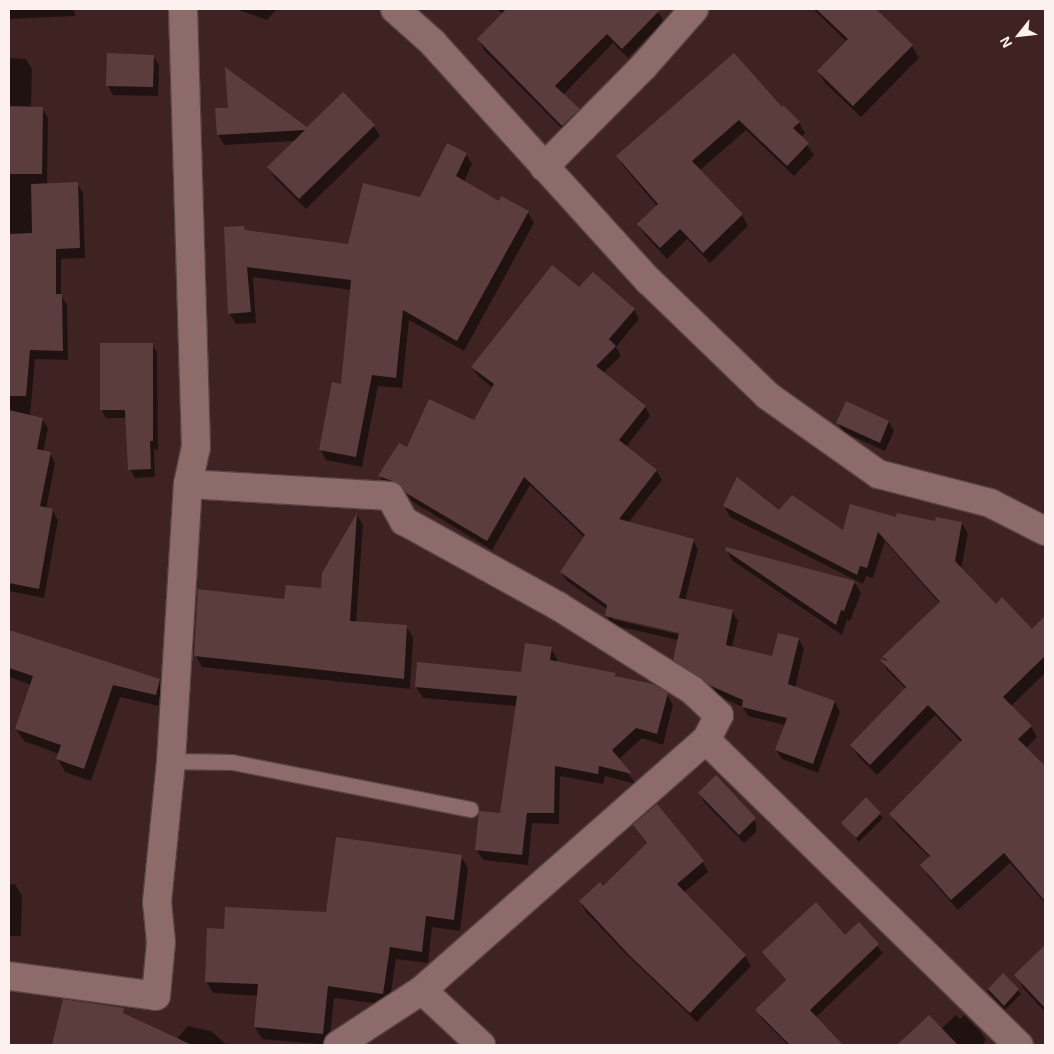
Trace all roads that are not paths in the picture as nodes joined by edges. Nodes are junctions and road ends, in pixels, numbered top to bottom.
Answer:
1 (183, 9) edge
2 (395, 9) edge
3 (694, 9) edge
4 (544, 167) junction
5 (188, 484) junction
6 (1045, 532) edge
7 (706, 740) junction
8 (171, 761) junction
9 (470, 809) dead end
10 (9, 976) edge
11 (422, 990) junction
12 (338, 1045) edge
13 (481, 1045) edge
14 (1018, 1045) edge

1 - 5 street
2 - 4 street
3 - 4 street
4 - 6 street
5 - 7 street
5 - 8 street
7 - 11 street
7 - 14 street
8 - 9 lane
8 - 10 street
11 - 12 street
11 - 13 street

